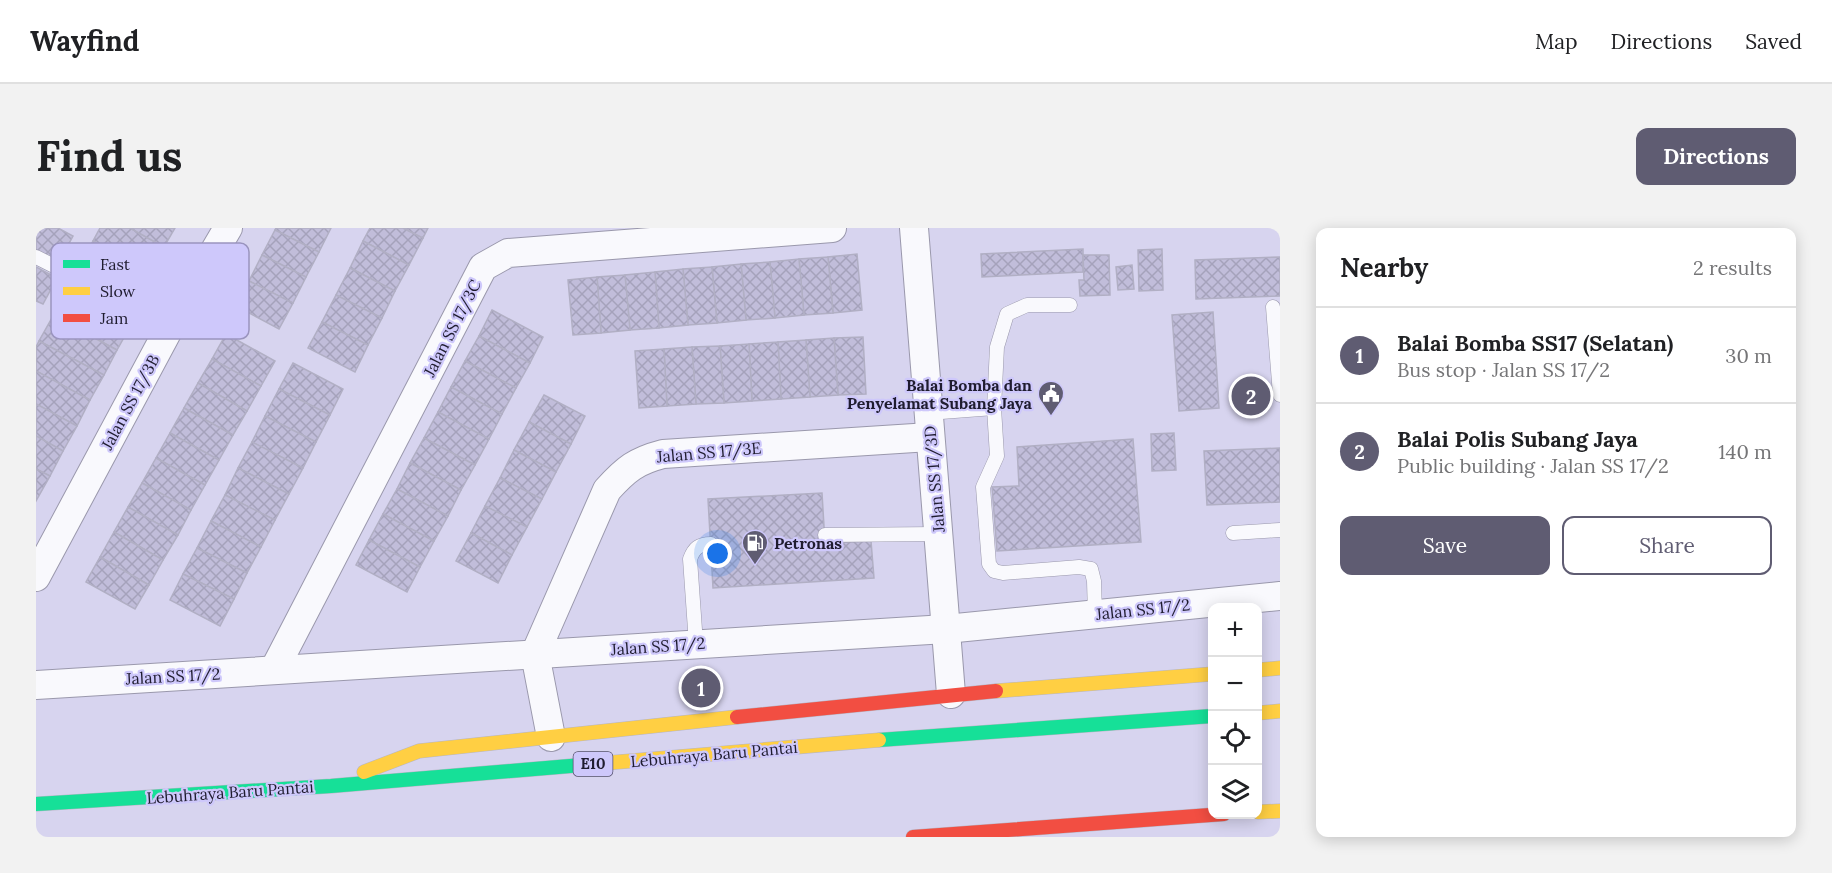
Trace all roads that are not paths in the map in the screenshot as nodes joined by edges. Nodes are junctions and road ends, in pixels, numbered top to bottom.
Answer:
1 (228, 228) edge
2 (832, 228) edge
3 (914, 228) edge
4 (620, 236) edge
5 (219, 243) edge
6 (36, 257) edge
7 (51, 265) edge
8 (1070, 305) dead end
9 (1273, 307) dead end
10 (164, 339) edge
11 (1280, 395) edge
12 (994, 408) junction
13 (929, 425) junction
14 (1280, 530) edge
15 (1233, 533) dead end
16 (938, 534) junction
17 (825, 535) dead end
18 (711, 543) dead end
19 (36, 577) edge
20 (1280, 596) edge
21 (1095, 614) junction
22 (946, 628) junction
23 (696, 644) junction
24 (535, 654) junction
25 (1280, 668) edge
26 (274, 670) junction
27 (1262, 670) edge
28 (1208, 674) edge
29 (36, 685) edge
30 (951, 694) junction
31 (1280, 711) edge
32 (1262, 713) edge
33 (1208, 716) edge
34 (551, 737) junction
35 (331, 786) junction
36 (36, 804) edge
37 (1280, 811) edge
38 (1262, 812) edge
39 (1208, 815) edge
40 (914, 837) edge

1 - 5 street, Jalan SS 17/3B
2 - 4 street, Jalan SS 17/3C
3 - 13 street, Jalan SS 17/3D
4 - 26 street, Jalan SS 17/3C
6 - 7 lane
8 - 12 lane
9 - 11 lane
10 - 19 street, Jalan SS 17/3B
12 - 13 lane
12 - 21 lane
13 - 16 street, Jalan SS 17/3D
13 - 24 street, Jalan SS 17/3E
14 - 15 lane
16 - 17 lane
16 - 22 street, Jalan SS 17/3D
18 - 23 lane
20 - 21 street, Jalan SS 17/2
21 - 22 street, Jalan SS 17/2
22 - 23 street, Jalan SS 17/2
22 - 30 street, Jalan SS 17/3D
23 - 24 street, Jalan SS 17/2
24 - 26 street, Jalan SS 17/2
24 - 34 street
25 - 27 highway
26 - 29 street, Jalan SS 17/2
28 - 30 highway
30 - 34 highway
31 - 32 highway
33 - 35 highway, Lebuhraya Baru Pantai / E10
34 - 35 highway
35 - 36 highway, Lebuhraya Baru Pantai / E10
37 - 38 highway
39 - 40 highway

